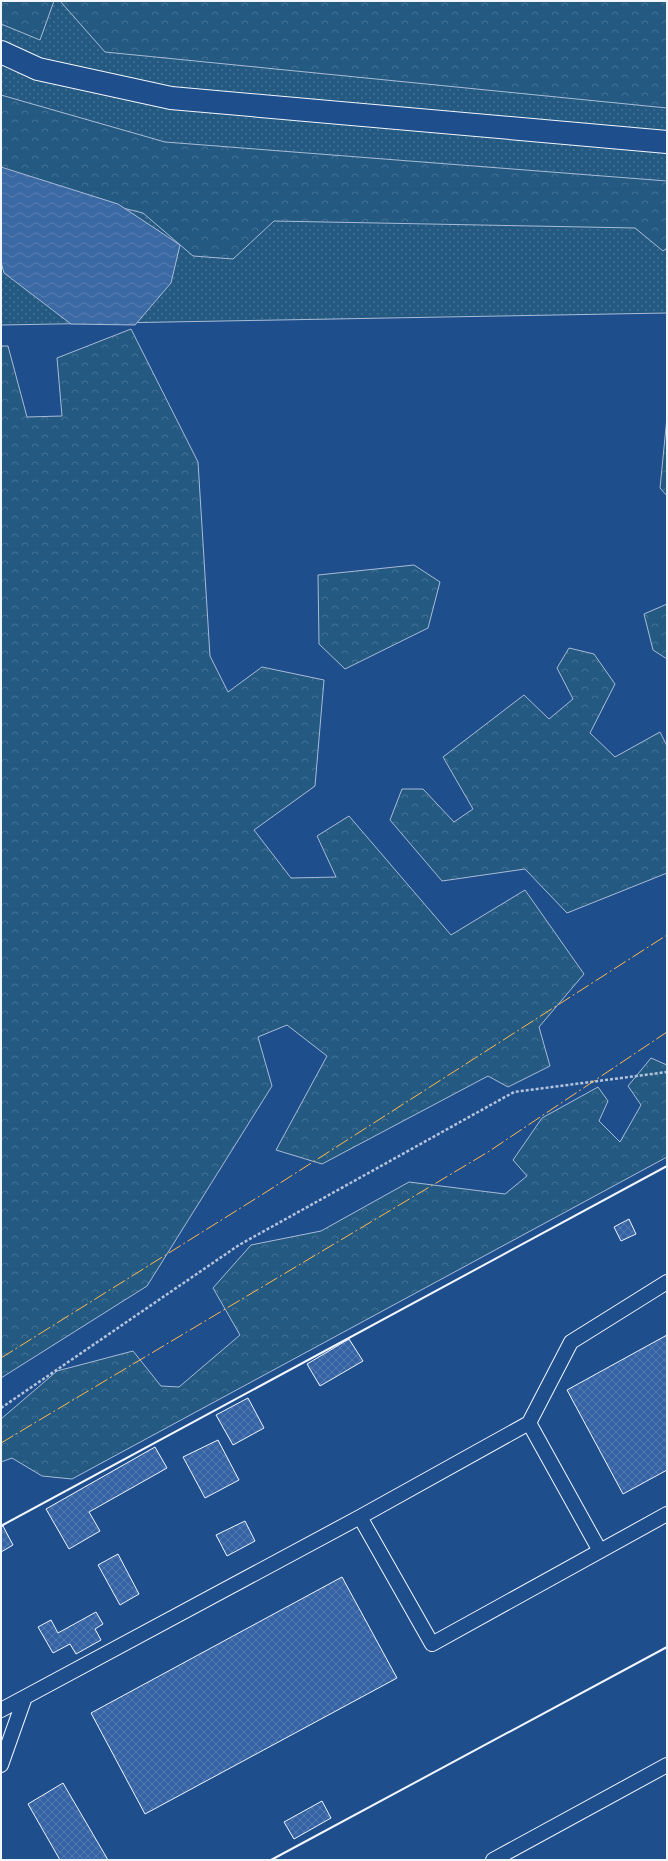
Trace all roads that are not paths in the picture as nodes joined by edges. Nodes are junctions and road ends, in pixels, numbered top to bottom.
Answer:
1 (1, 52) edge
2 (667, 142) edge
3 (667, 1282) edge
4 (529, 1423) junction
5 (667, 1514) edge
6 (360, 1517) junction
7 (600, 1551) junction
8 (25, 1697) junction
9 (1, 1710) edge
10 (1, 1765) edge
11 (667, 1766) edge
12 (493, 1860) edge

1 - 2 street
3 - 4 lane
4 - 6 lane
4 - 7 lane
5 - 7 lane
6 - 7 lane
6 - 8 lane
8 - 9 lane
8 - 10 lane
11 - 12 lane

